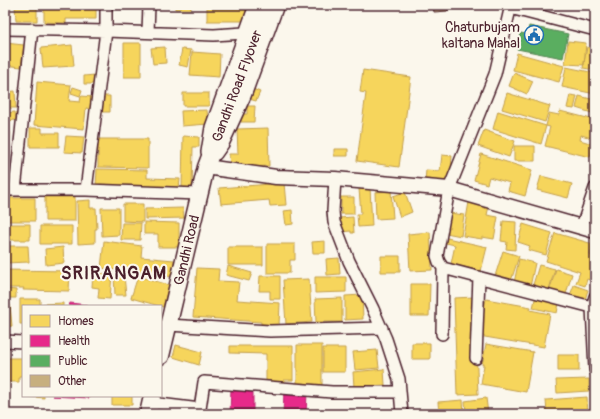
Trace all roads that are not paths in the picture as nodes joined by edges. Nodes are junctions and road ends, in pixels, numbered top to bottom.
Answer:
1 (106, 5) edge
2 (149, 5) edge
3 (255, 5) edge
4 (268, 5) edge
5 (278, 5) edge
6 (511, 6) edge
7 (5, 29) edge
8 (32, 30) junction
9 (595, 30) edge
10 (106, 31) junction
11 (148, 32) junction
12 (244, 33) junction
13 (206, 167) junction
14 (331, 179) junction
15 (595, 188) edge
16 (450, 189) junction
17 (10, 190) edge
18 (86, 190) junction
19 (199, 194) junction
20 (588, 229) edge
21 (443, 268) junction
22 (479, 277) junction
23 (594, 302) edge
24 (168, 325) junction
25 (382, 328) junction
26 (442, 334) dead end
27 (5, 341) edge
28 (22, 342) edge
29 (162, 352) edge
30 (476, 358) dead end
31 (595, 370) edge
32 (400, 392) junction
33 (150, 404) edge
34 (402, 414) edge

1 - 10 street
2 - 11 street
3 - 12 street
4 - 13 main road, Gandhi Road Flyover
5 - 13 street
6 - 9 street
6 - 16 street
7 - 8 street
8 - 10 street
8 - 17 street
10 - 11 street
10 - 18 street
11 - 12 street
12 - 13 street
13 - 14 street
13 - 19 main road, Gandhi Road
14 - 16 street
14 - 25 street
15 - 20 street
16 - 20 street
16 - 21 street
17 - 18 street
18 - 19 street
19 - 24 main road, Gandhi Road
21 - 22 street
21 - 26 street
22 - 23 street
22 - 30 street
23 - 31 street
24 - 25 street
24 - 29 main road, Gandhi Road
25 - 32 street
27 - 28 street
32 - 33 street
32 - 34 street

